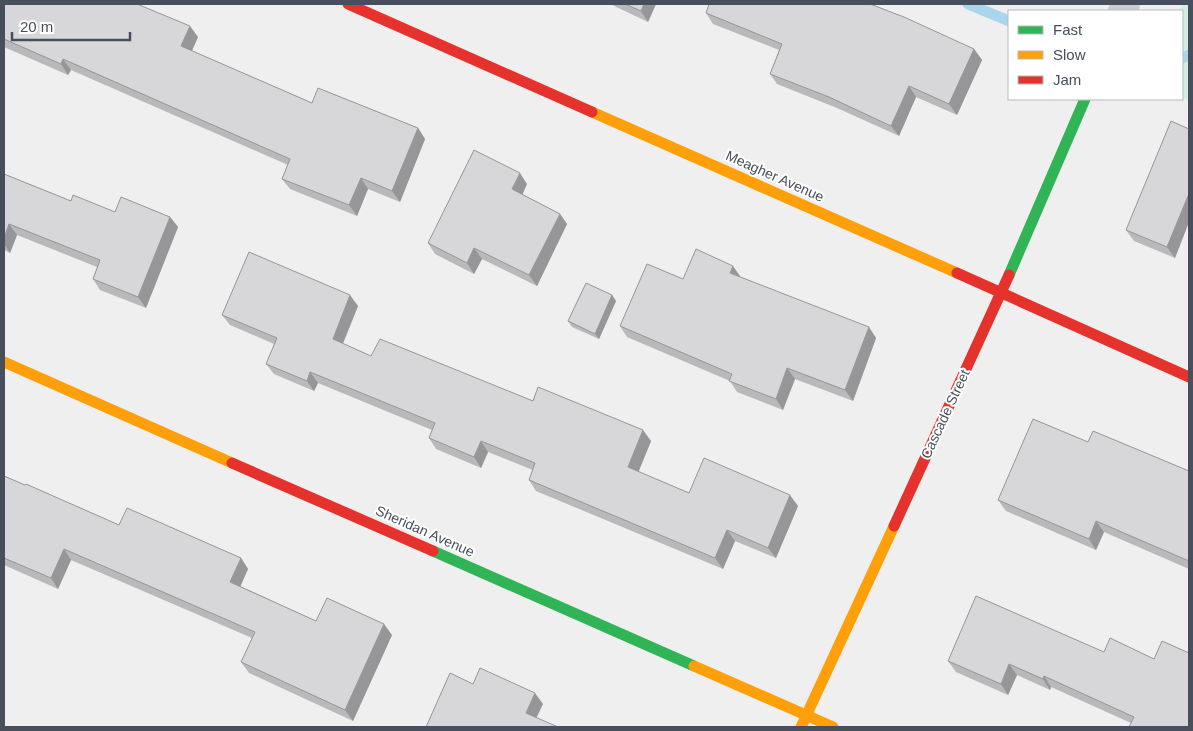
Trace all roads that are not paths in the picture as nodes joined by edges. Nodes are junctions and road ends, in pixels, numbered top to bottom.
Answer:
1 (348, 4) edge
2 (1085, 100) edge
3 (1001, 292) junction
4 (4, 362) edge
5 (1189, 377) edge
6 (806, 715) junction
7 (800, 727) edge
8 (833, 727) edge

1 - 3 street, Meagher Avenue
2 - 3 street, Cascade Street
3 - 5 street, Meagher Avenue
3 - 6 street, Cascade Street
4 - 6 street, Sheridan Avenue
6 - 7 street, Cascade Street
6 - 8 street, Sheridan Avenue

